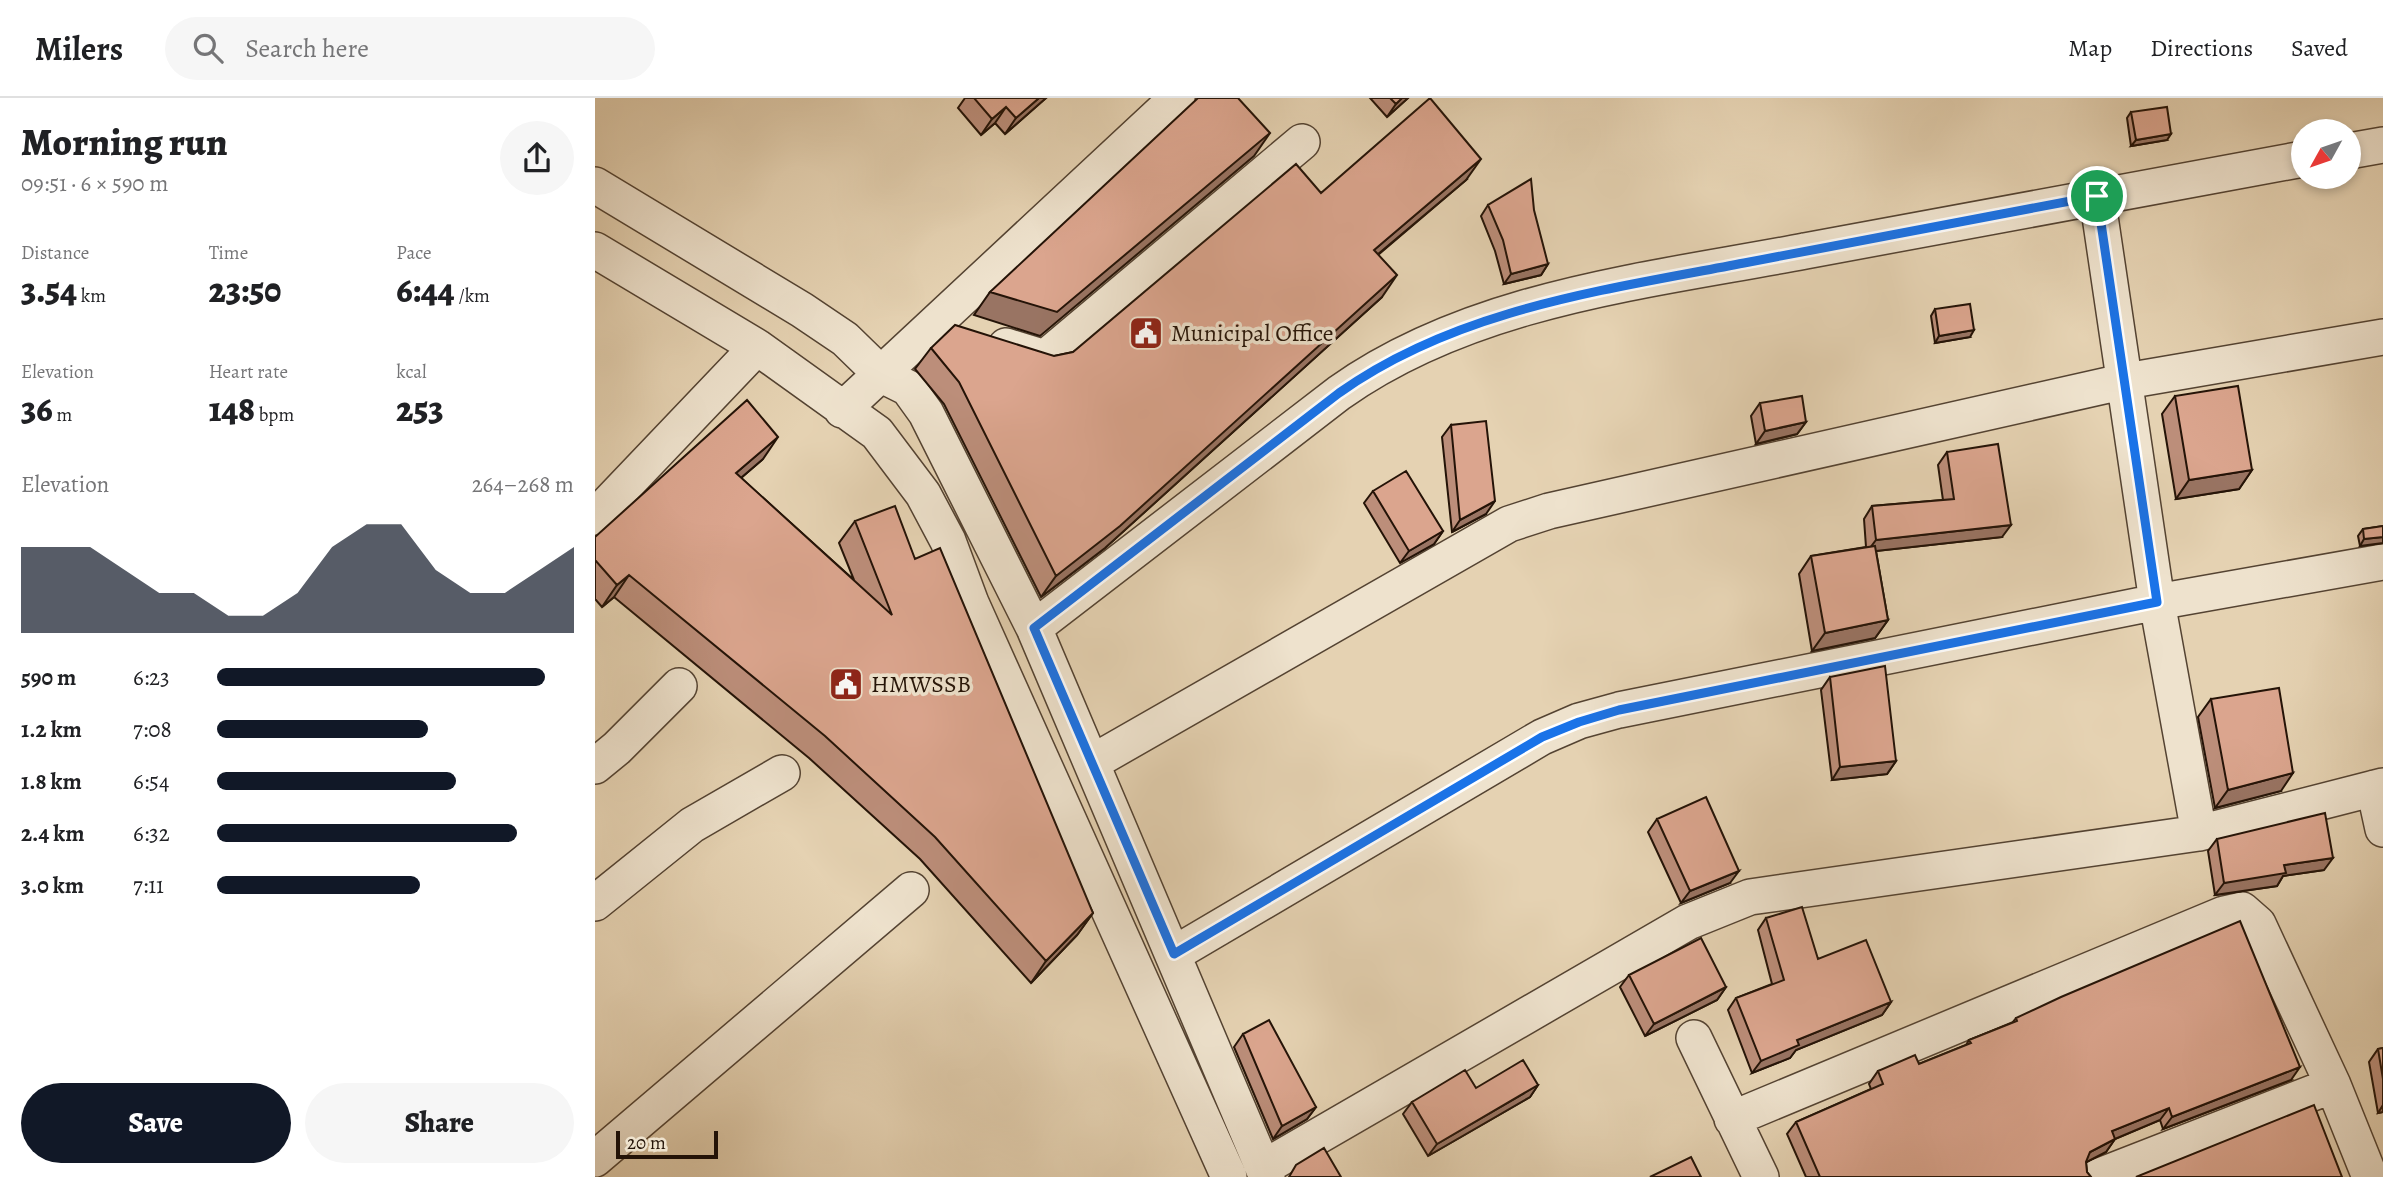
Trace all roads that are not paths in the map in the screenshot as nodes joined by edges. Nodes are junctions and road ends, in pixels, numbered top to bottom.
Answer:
1 (1177, 98) edge
2 (1302, 142) dead end
3 (2383, 145) edge
4 (2361, 149) edge
5 (2291, 161) edge
6 (595, 185) edge
7 (2097, 196) junction
8 (595, 250) edge
9 (936, 324) junction
10 (2383, 337) edge
11 (757, 348) junction
12 (882, 374) junction
13 (2126, 381) junction
14 (842, 410) junction
15 (595, 517) edge
16 (2383, 562) edge
17 (2157, 602) junction
18 (1034, 628) junction
19 (679, 686) dead end
20 (1093, 762) junction
21 (595, 766) edge
22 (782, 773) dead end
23 (2379, 787) edge
24 (2383, 829) edge
25 (2199, 833) junction
26 (911, 890) dead end
27 (595, 903) edge
28 (1174, 954) junction
29 (1694, 1038) dead end
30 (2333, 1085) junction
31 (1732, 1119) junction
32 (595, 1159) edge
33 (1265, 1172) edge
34 (1229, 1177) edge
35 (1761, 1177) edge
36 (2097, 1177) edge
37 (2370, 1177) edge

1 - 9 street
2 - 9 street
3 - 4 street
5 - 7 street
6 - 12 street
7 - 13 street
7 - 18 street
8 - 11 street
9 - 12 street
10 - 13 street
11 - 14 street
11 - 15 street
12 - 14 street
12 - 18 street
13 - 17 street
13 - 20 street
14 - 34 street
16 - 17 street
17 - 25 street
17 - 28 street
18 - 20 street
19 - 21 street
20 - 28 street
22 - 27 street
23 - 24 street
23 - 25 street
25 - 33 street
26 - 32 street
28 - 33 street
29 - 31 street
30 - 31 street
30 - 36 street
30 - 37 street
31 - 35 street

